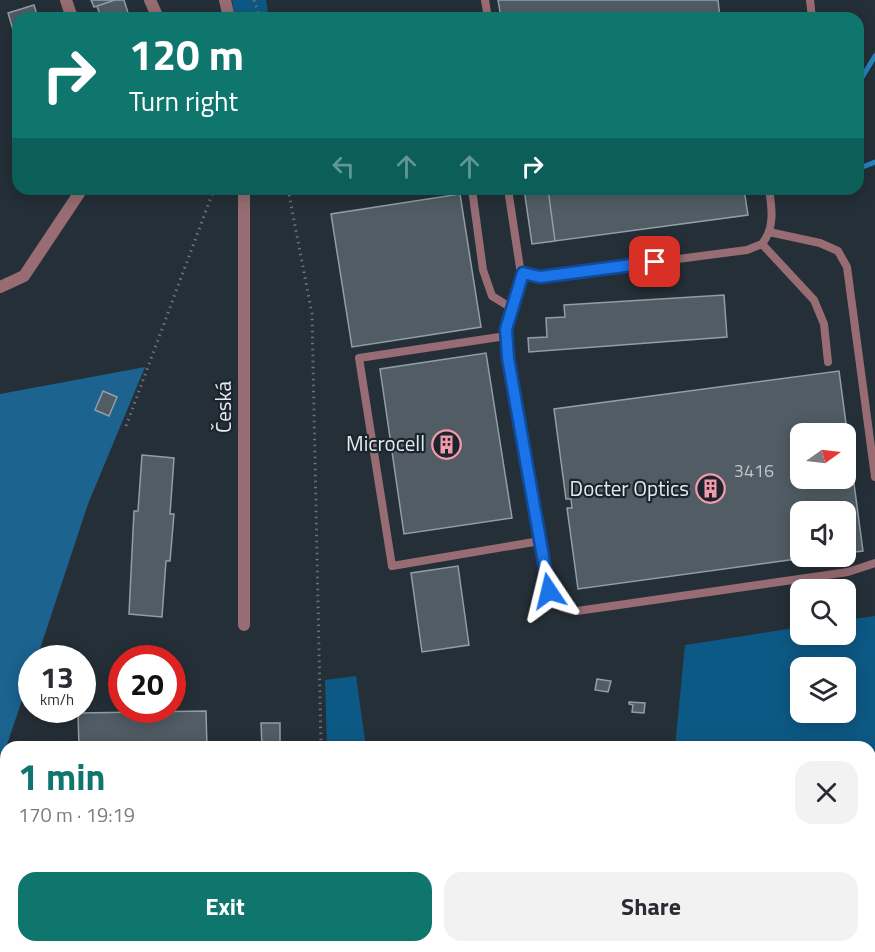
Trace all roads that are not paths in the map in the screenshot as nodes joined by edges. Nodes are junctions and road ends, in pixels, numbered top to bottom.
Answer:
1 (78, 195) edge
2 (244, 195) edge
3 (473, 195) edge
4 (509, 195) edge
5 (770, 195) edge
6 (769, 232) junction
7 (762, 244) junction
8 (523, 273) junction
9 (0, 286) edge
10 (513, 309) junction
11 (506, 336) junction
12 (828, 362) dead end
13 (875, 477) edge
14 (540, 541) junction
15 (875, 563) edge
16 (244, 625) dead end

1 - 9 street
2 - 16 street, Česká
3 - 10 lane
4 - 8 lane
5 - 6 lane
6 - 7 lane
6 - 13 lane
7 - 8 lane
7 - 12 lane
8 - 10 lane
10 - 11 lane
11 - 14 lane
11 - 14 lane
14 - 15 lane

